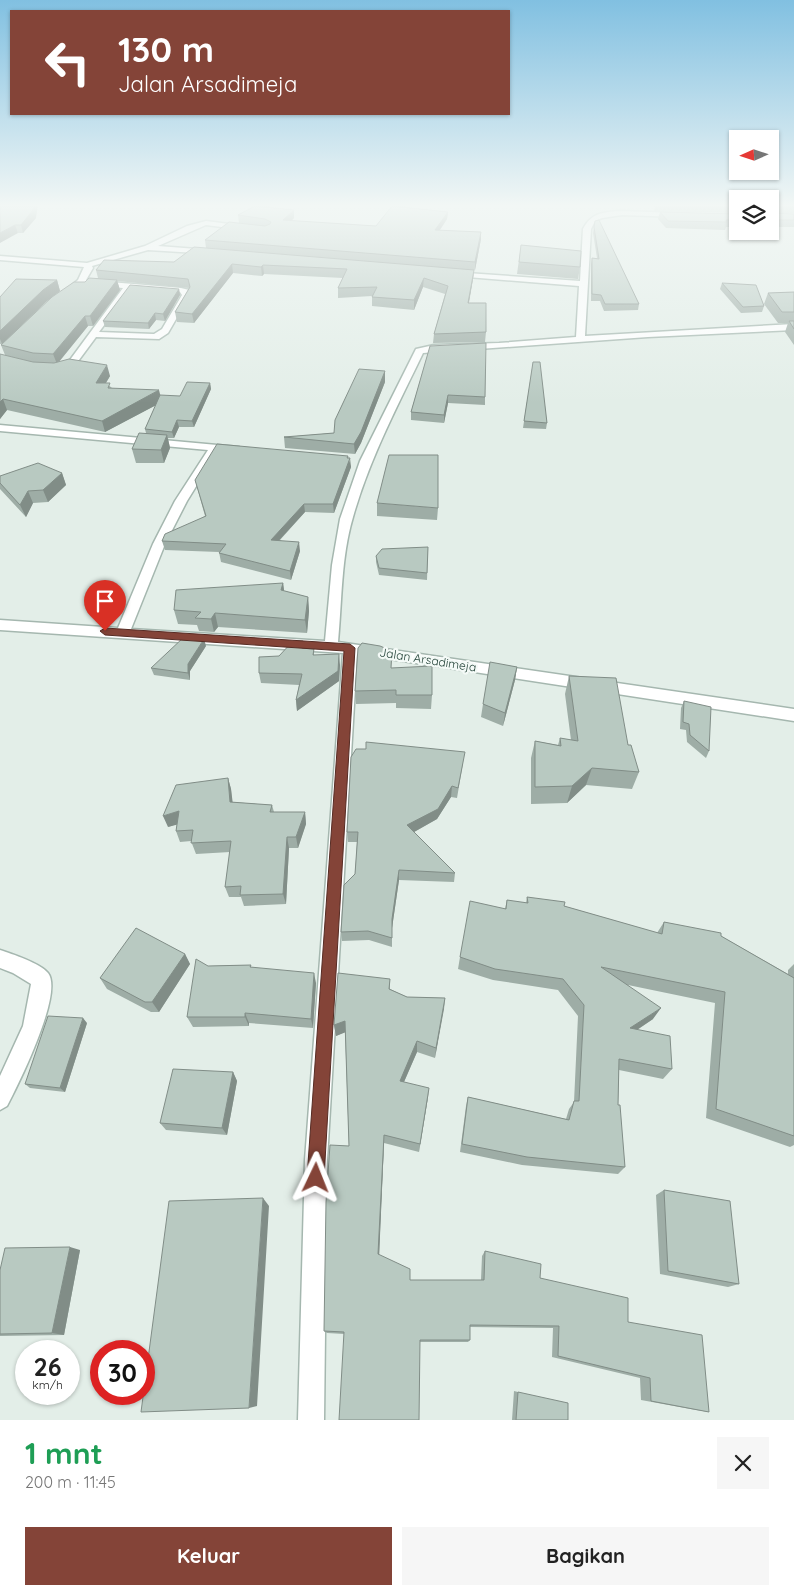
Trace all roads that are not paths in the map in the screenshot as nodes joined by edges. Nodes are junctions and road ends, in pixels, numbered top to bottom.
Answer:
1 (88, 270) edge
2 (584, 270) edge
3 (449, 273) edge
4 (80, 282) junction
5 (583, 284) junction
6 (129, 286) junction
7 (66, 293) edge
8 (794, 327) edge
9 (93, 334) junction
10 (580, 339) junction
11 (50, 368) edge
12 (0, 428) edge
13 (215, 447) junction
14 (244, 450) edge
15 (0, 625) edge
16 (123, 632) junction
17 (340, 648) junction
18 (794, 715) edge
19 (0, 959) edge
20 (0, 1100) edge
21 (311, 1420) edge

1 - 4 street
2 - 5 street
3 - 5 street
4 - 6 street
4 - 7 street
5 - 10 street
6 - 9 street
6 - 9 street
8 - 10 street
9 - 11 street
10 - 17 street
12 - 13 street
13 - 14 street
13 - 16 street
15 - 16 street, Jalan Arsadimeja
16 - 17 street, Jalan Arsadimeja
17 - 18 street, Jalan Arsadimeja
17 - 21 street
19 - 20 street

